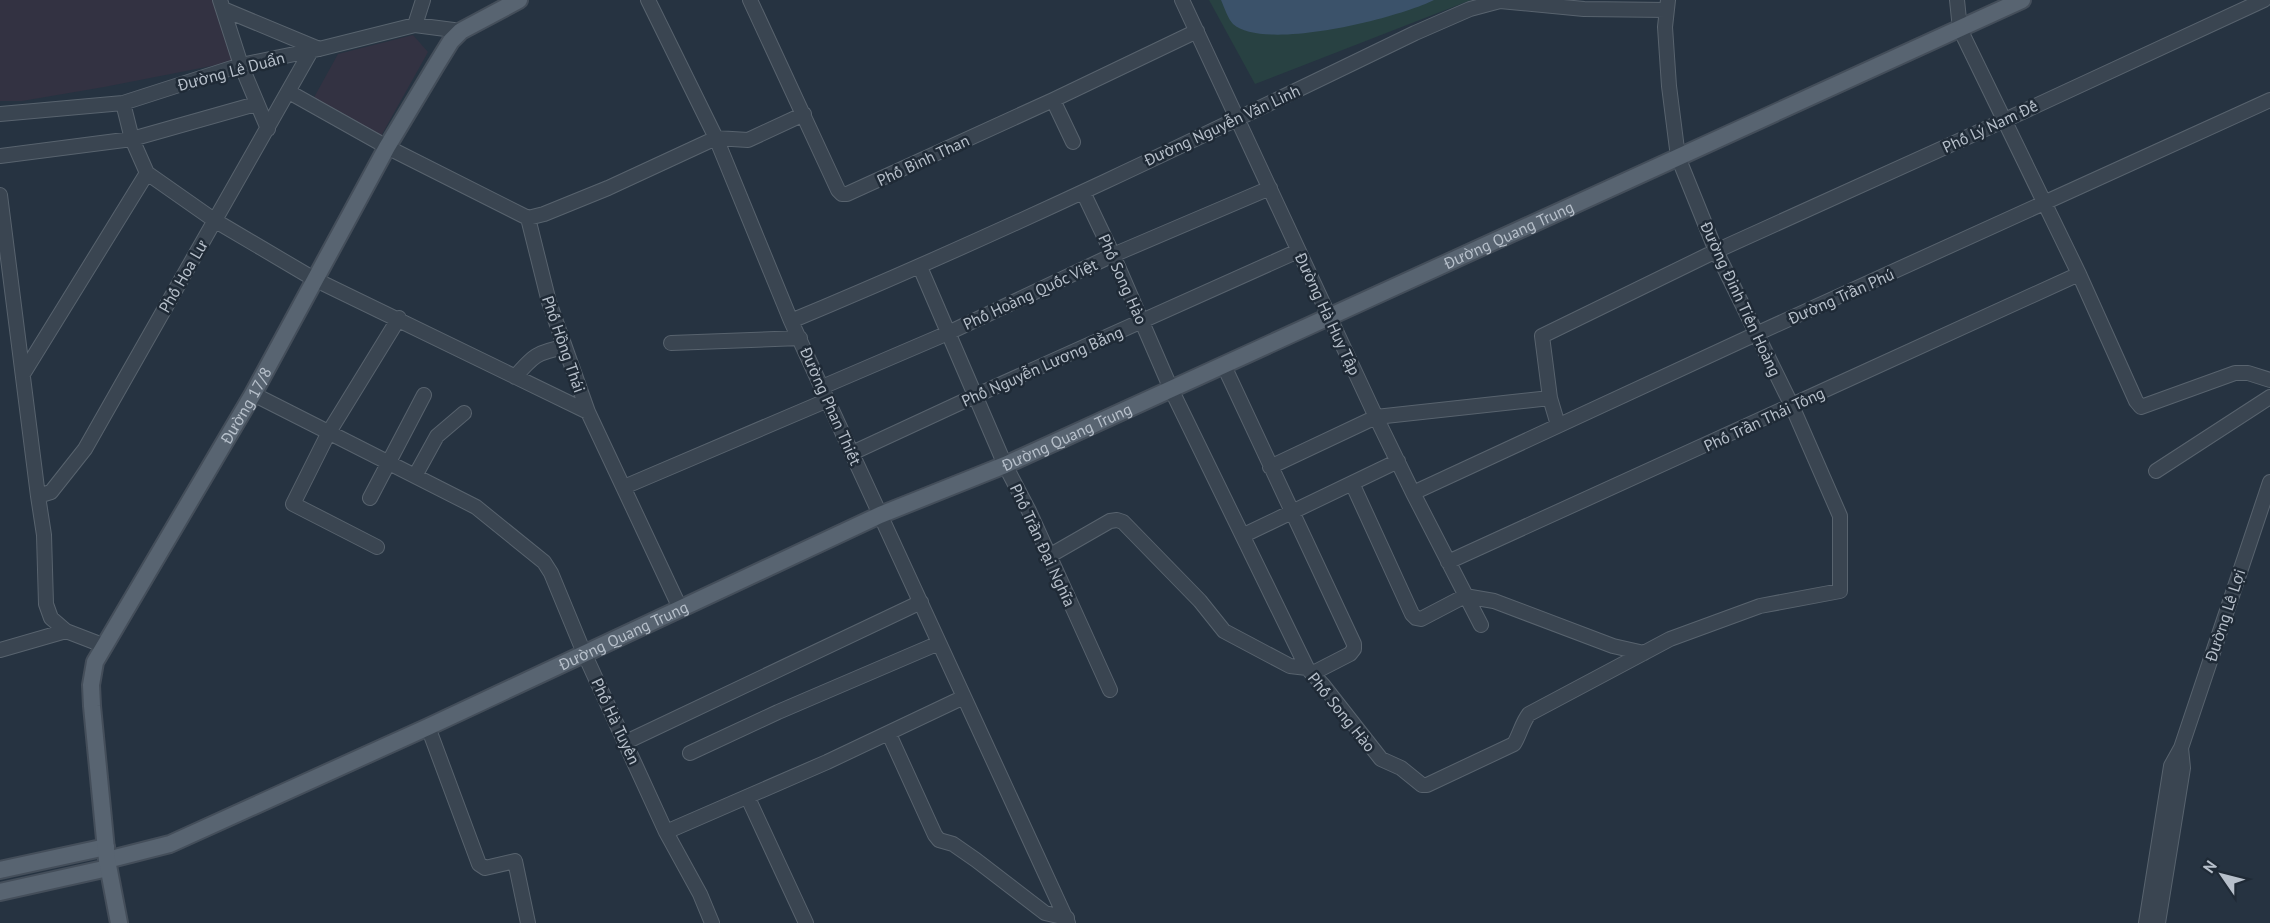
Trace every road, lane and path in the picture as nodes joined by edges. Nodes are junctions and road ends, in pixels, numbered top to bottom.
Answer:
1 (423, 0) edge
2 (519, 0) edge
3 (648, 0) edge
4 (750, 0) edge
5 (1182, 0) edge
6 (1958, 0) edge
7 (2022, 0) edge
8 (2264, 0) edge
9 (222, 5) edge
10 (1668, 5) edge
11 (415, 25) junction
12 (1960, 29) junction
13 (461, 31) junction
14 (1197, 31) junction
15 (315, 50) junction
16 (241, 65) junction
17 (289, 92) junction
18 (1053, 100) junction
19 (2270, 100) edge
20 (123, 103) junction
21 (256, 104) junction
22 (0, 114) edge
23 (804, 114) junction
24 (1237, 117) junction
25 (2005, 120) junction
26 (268, 129) junction
27 (716, 138) junction
28 (132, 139) junction
29 (1073, 142) dead end
30 (387, 147) junction
31 (0, 156) edge
32 (1678, 157) junction
33 (147, 173) junction
34 (1270, 188) junction
35 (1083, 192) junction
36 (0, 195) edge
37 (2046, 203) junction
38 (528, 218) junction
39 (214, 220) junction
40 (1716, 250) junction
41 (1298, 251) junction
42 (1113, 255) junction
43 (920, 267) junction
44 (2079, 274) junction
45 (314, 279) junction
46 (1330, 316) junction
47 (399, 318) junction
48 (791, 321) junction
49 (1142, 321) junction
50 (948, 333) junction
51 (1756, 334) junction
52 (800, 338) junction
53 (671, 342) dead end
54 (565, 347) junction
55 (1224, 366) junction
56 (23, 374) junction
57 (515, 377) junction
58 (2270, 380) edge
59 (1171, 389) junction
60 (825, 393) junction
61 (253, 394) junction
62 (424, 395) dead end
63 (977, 395) junction
64 (2270, 397) edge
65 (1550, 398) junction
66 (1791, 406) junction
67 (588, 412) junction
68 (464, 413) dead end
69 (1376, 417) junction
70 (1558, 425) junction
71 (329, 432) junction
72 (852, 453) junction
73 (1398, 461) junction
74 (387, 462) junction
75 (1005, 465) junction
76 (1270, 467) junction
77 (2156, 471) dead end
78 (415, 476) junction
79 (2270, 482) edge
80 (1352, 483) junction
81 (624, 486) junction
82 (1413, 493) junction
83 (42, 495) junction
84 (370, 498) dead end
85 (1291, 513) junction
86 (880, 515) junction
87 (1244, 535) junction
88 (377, 548) dead end
89 (1049, 556) junction
90 (1448, 562) junction
91 (1840, 591) joint
92 (1465, 596) junction
93 (921, 602) junction
94 (680, 608) junction
95 (1481, 625) dead end
96 (66, 631) junction
97 (939, 643) junction
98 (105, 646) junction
99 (0, 650) edge
100 (584, 653) junction
101 (1644, 653) junction
102 (1310, 671) junction
103 (1110, 690) dead end
104 (964, 697) junction
105 (428, 727) junction
106 (889, 734) junction
107 (626, 742) junction
108 (690, 753) dead end
109 (748, 798) junction
110 (666, 832) junction
111 (107, 858) junction
112 (0, 870) edge
113 (2157, 890) junction
114 (0, 892) edge
115 (1067, 920) edge
116 (119, 923) edge
117 (528, 923) edge
118 (712, 923) edge
119 (806, 923) edge
120 (2146, 923) edge
121 (2158, 923) edge

1 - 11 street
2 - 13 main road, Đường 17/8
3 - 27 street, Đường Phan Thiết
4 - 23 street, Phố Bình Than
5 - 14 street, Đường Hà Huy Tập
6 - 12 street
7 - 12 main road, Đường Quang Trung
8 - 25 street, Phố Lý Nam Đế
9 - 15 street
9 - 16 street
10 - 24 street, Đường Nguyễn Văn Linh
10 - 32 street, Đường Đinh Tiên Hoàng
11 - 13 street, Đường Lê Duẩn
11 - 15 street, Đường Lê Duẩn
12 - 25 street
12 - 32 main road, Đường Quang Trung
13 - 30 main road, Đường 17/8
14 - 18 street, Phố Bình Than
14 - 24 street, Đường Hà Huy Tập
15 - 16 street, Đường Lê Duẩn
15 - 17 street, Phố Hoa Lư
16 - 20 street, Đường Lê Duẩn
16 - 21 street
17 - 26 street, Phố Hoa Lư
17 - 30 street
18 - 23 street, Phố Bình Than
18 - 29 street
19 - 37 street, Đường Trần Phú
20 - 22 street, Đường Lê Duẩn
20 - 28 street
21 - 26 street
21 - 28 street
23 - 27 street
24 - 34 street, Đường Hà Huy Tập
24 - 35 street, Đường Nguyễn Văn Linh
25 - 37 street
25 - 40 street, Phố Lý Nam Đế
26 - 39 street, Phố Hoa Lư
27 - 38 street
27 - 48 street, Đường Phan Thiết
28 - 31 street
28 - 33 street
30 - 38 street
30 - 45 main road, Đường 17/8
32 - 40 street, Đường Đinh Tiên Hoàng
32 - 46 main road, Đường Quang Trung
33 - 39 street
33 - 56 street
34 - 41 street, Đường Hà Huy Tập
34 - 42 street, Phố Hoàng Quốc Việt
35 - 42 street, Phố Song Hào
35 - 43 street, Đường Nguyễn Văn Linh
36 - 56 street
37 - 44 street
37 - 51 street, Đường Trần Phú
38 - 54 street, Phố Hồng Thái
39 - 45 street
39 - 83 street, Phố Hoa Lư
40 - 51 street, Đường Đinh Tiên Hoàng
40 - 65 street, Phố Lý Nam Đế
41 - 46 street, Đường Hà Huy Tập
41 - 49 street, Phố Nguyễn Lương Bằng
42 - 49 street, Phố Song Hào
42 - 50 street, Phố Hoàng Quốc Việt
43 - 48 street, Đường Nguyễn Văn Linh
43 - 50 street, Phố Trần Đại Nghĩa
44 - 58 street
44 - 66 street, Phố Trần Thái Tông
45 - 47 street
45 - 61 main road, Đường 17/8
46 - 55 main road, Đường Quang Trung
46 - 69 street, Đường Hà Huy Tập
47 - 57 street
47 - 71 street
48 - 52 street, Đường Phan Thiết
49 - 59 street, Phố Song Hào
49 - 63 street, Phố Nguyễn Lương Bằng
50 - 60 street, Phố Hoàng Quốc Việt
50 - 63 street, Phố Trần Đại Nghĩa
51 - 66 street, Đường Đinh Tiên Hoàng
51 - 70 street, Đường Trần Phú
52 - 53 street
52 - 60 street, Đường Phan Thiết
54 - 57 street
54 - 67 street, Phố Hồng Thái
55 - 59 main road, Đường Quang Trung
55 - 76 street
56 - 83 street
57 - 67 street
59 - 75 main road, Đường Quang Trung
59 - 87 street, Phố Song Hào
60 - 72 street, Đường Phan Thiết
60 - 81 street, Phố Hoàng Quốc Việt
61 - 71 street, Phố Hà Tuyên
61 - 98 main road, Đường 17/8
62 - 74 street
63 - 72 street, Phố Nguyễn Lương Bằng
63 - 75 street, Phố Trần Đại Nghĩa
64 - 77 street
65 - 69 street
65 - 70 street
66 - 90 street, Phố Trần Thái Tông
66 - 91 street, Đường Đinh Tiên Hoàng
67 - 81 street, Phố Hồng Thái
68 - 78 street
69 - 73 street, Đường Hà Huy Tập
69 - 76 street
70 - 82 street, Đường Trần Phú
71 - 74 street, Phố Hà Tuyên
71 - 88 street
72 - 86 street, Đường Phan Thiết
73 - 80 street
73 - 82 street, Đường Hà Huy Tập
74 - 78 street, Phố Hà Tuyên
74 - 84 street
75 - 86 main road, Đường Quang Trung
75 - 89 street, Phố Trần Đại Nghĩa
76 - 85 street
78 - 100 street, Phố Hà Tuyên
79 - 113 street, Đường Lê Lợi
80 - 85 street
80 - 92 street
81 - 94 street, Phố Hồng Thái
82 - 90 street, Đường Hà Huy Tập
83 - 96 street
85 - 87 street
85 - 102 street
86 - 93 street, Đường Phan Thiết
86 - 94 main road, Đường Quang Trung
87 - 102 street, Phố Song Hào
89 - 102 street
89 - 103 street, Phố Trần Đại Nghĩa
90 - 92 street, Đường Hà Huy Tập
91 - 101 street, Phố Song Hào
92 - 95 street, Đường Hà Huy Tập
92 - 101 street
93 - 97 street, Đường Phan Thiết
93 - 107 street
94 - 100 main road, Đường Quang Trung
96 - 98 street
96 - 99 street
97 - 104 street, Đường Phan Thiết
97 - 108 street
98 - 111 main road, Đường 17/8
100 - 105 main road, Đường Quang Trung
100 - 107 street, Phố Hà Tuyên
101 - 102 street, Phố Song Hào
104 - 106 street
104 - 115 street, Đường Phan Thiết
105 - 111 main road, Đường Quang Trung
105 - 117 street
106 - 109 street
106 - 115 street
107 - 110 street, Phố Hà Tuyên
109 - 110 street
109 - 119 street
110 - 118 street, Phố Hà Tuyên
111 - 112 main road, Đường Quang Trung
111 - 114 main road, Đường Quang Trung
111 - 116 main road, Đường 17/8
113 - 120 street, Đường Lê Lợi
113 - 121 street, Đường Lê Lợi

